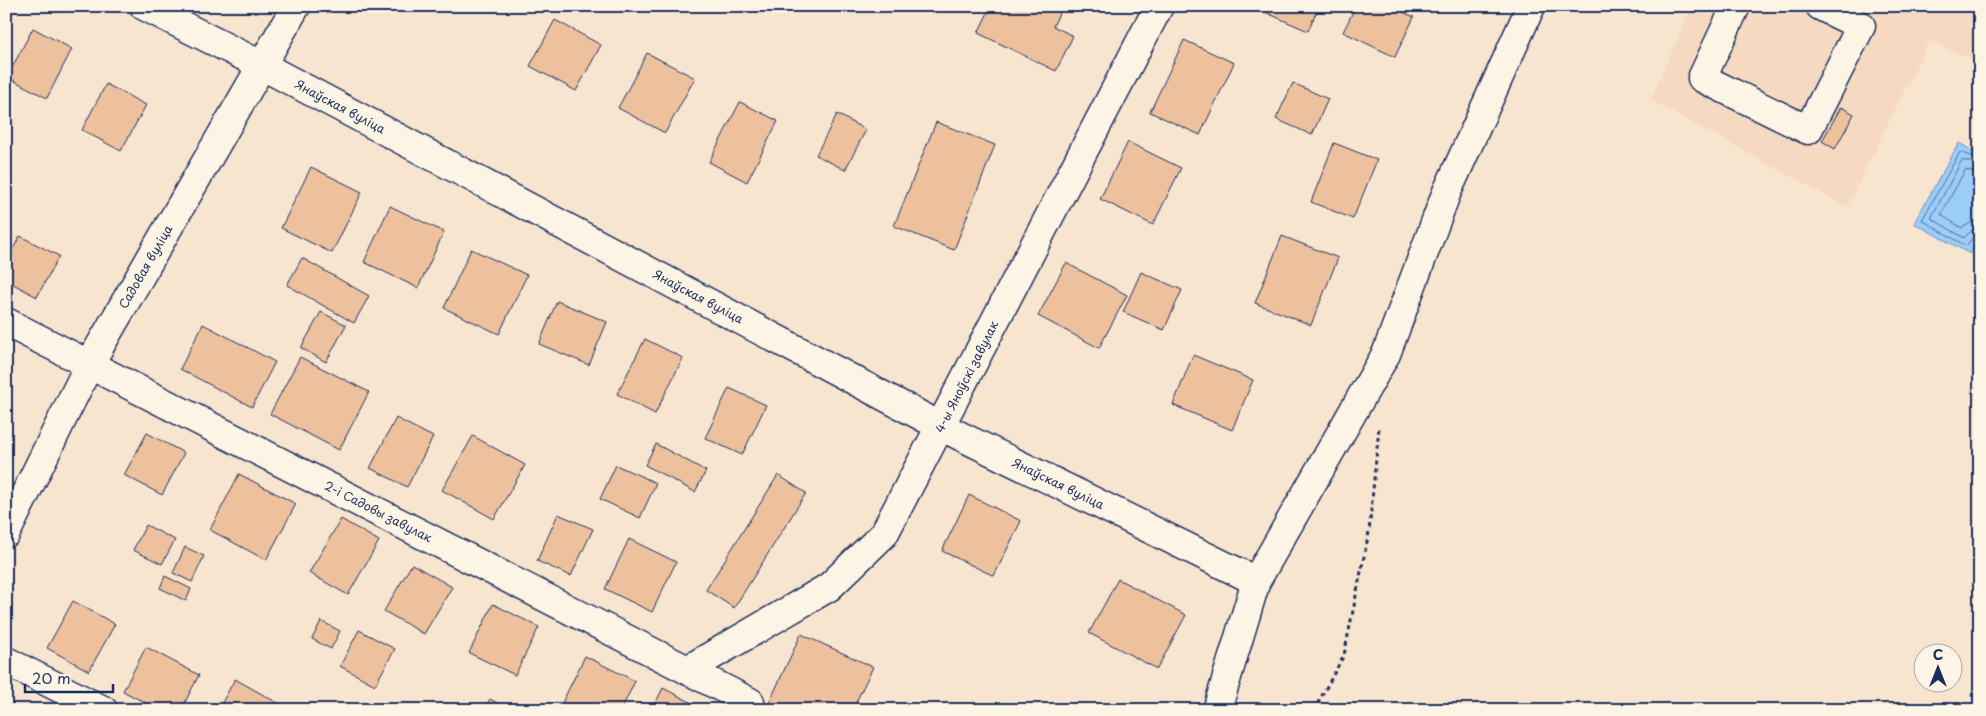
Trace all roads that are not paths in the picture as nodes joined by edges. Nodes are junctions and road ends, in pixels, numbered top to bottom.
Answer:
1 (144, 6) edge
2 (296, 6) edge
3 (1159, 6) edge
4 (1736, 6) edge
5 (1820, 6) edge
6 (1528, 7) edge
7 (261, 65) junction
8 (6, 322) edge
9 (89, 365) junction
10 (942, 427) junction
11 (6, 533) edge
12 (1256, 581) junction
13 (6, 661) edge
14 (687, 670) junction
15 (750, 702) dead end
16 (103, 710) edge
17 (1217, 710) edge

1 - 7 street, Янаўская вуліца
2 - 7 street, Садовая вуліца
3 - 10 street, 4-ы Яноўскі завулак
4 - 5 street
6 - 12 street
7 - 9 street, Садовая вуліца
7 - 10 street, Янаўская вуліца
8 - 9 street, 2-і Садовы завулак
9 - 11 street, Садовая вуліца
9 - 14 street, 2-і Садовы завулак
10 - 12 street, Янаўская вуліца
10 - 14 street, 4-ы Яноўскі завулак
12 - 17 street
13 - 16 street
14 - 15 street, 2-і Садовы завулак

